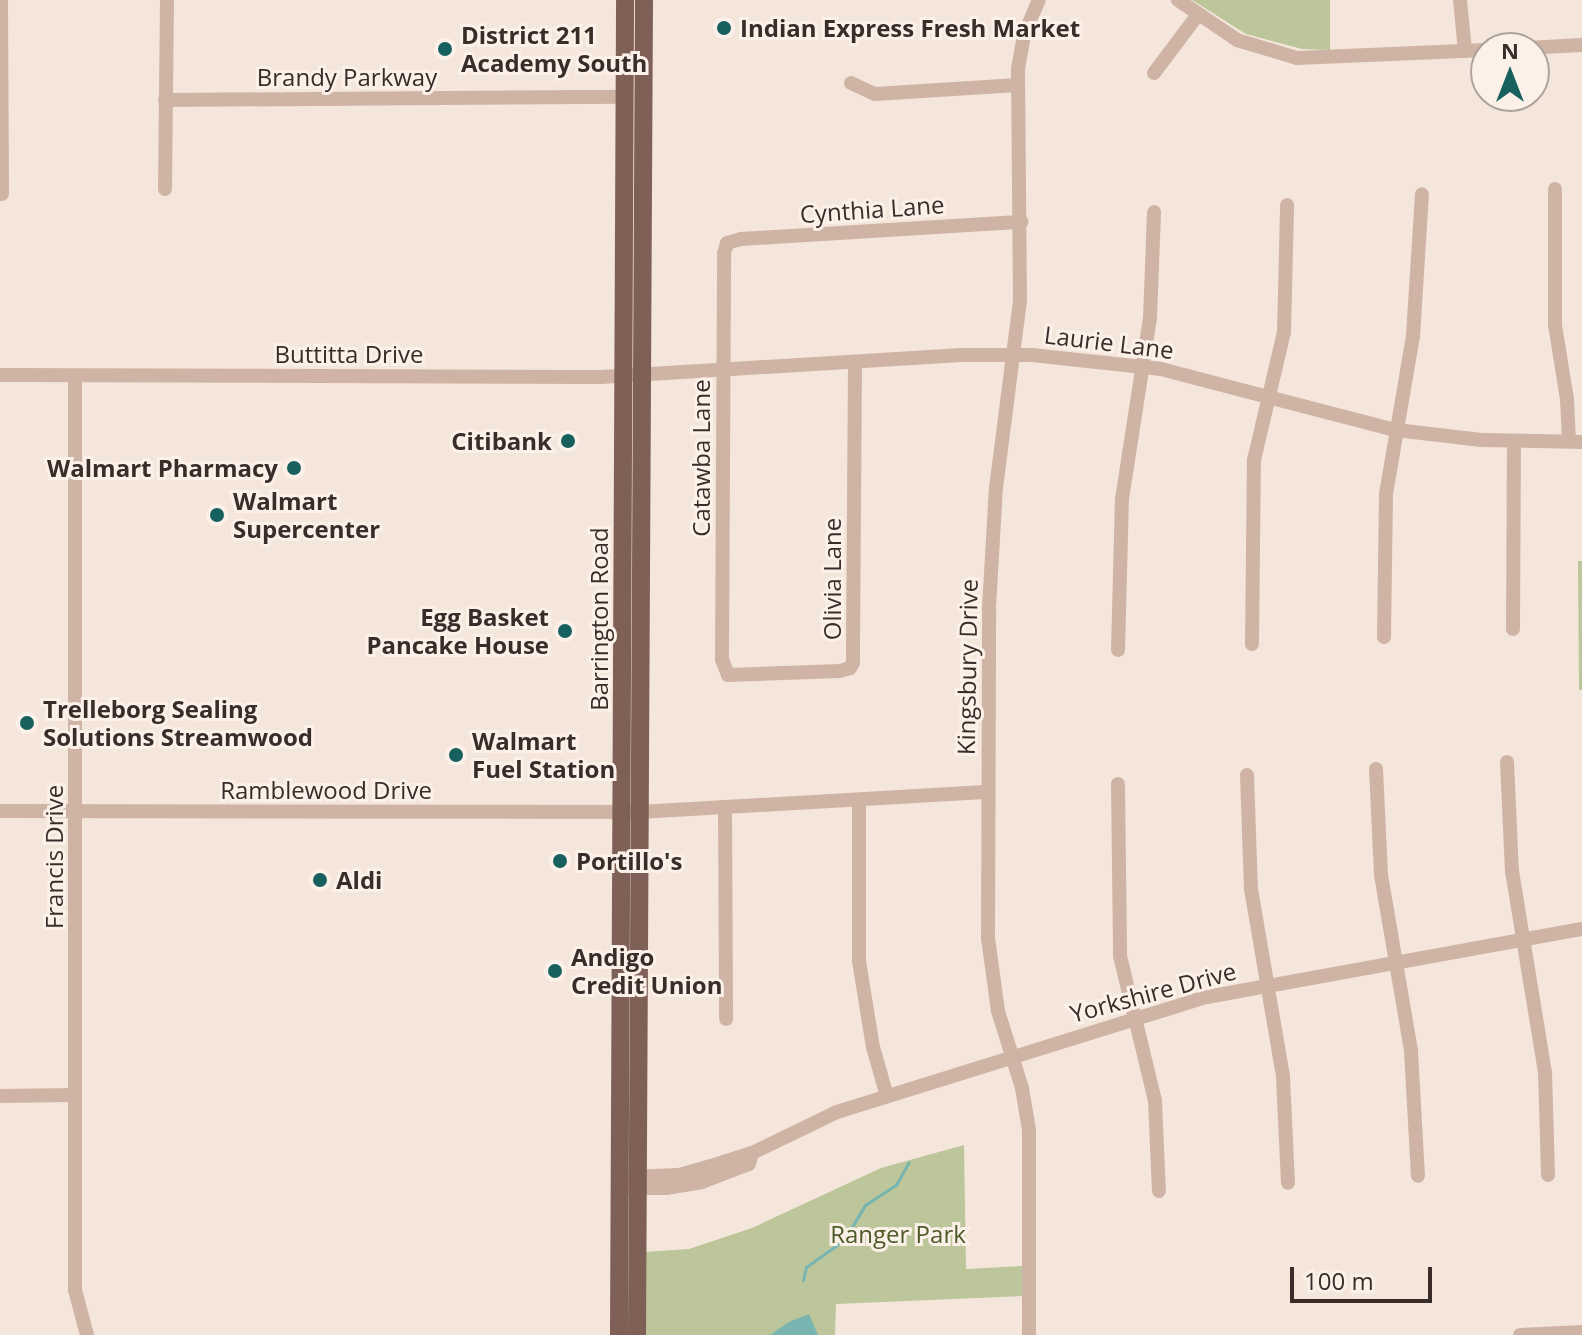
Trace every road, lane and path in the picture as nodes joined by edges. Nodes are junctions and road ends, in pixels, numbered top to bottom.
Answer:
1 (1, 0) edge
2 (167, 0) edge
3 (625, 0) edge
4 (644, 0) edge
5 (1039, 0) edge
6 (1178, 0) edge
7 (1460, 0) edge
8 (1197, 16) junction
9 (1582, 45) edge
10 (1550, 47) edge
11 (1465, 51) junction
12 (1470, 51) edge
13 (1154, 73) dead end
14 (851, 83) dead end
15 (1018, 85) junction
16 (625, 97) junction
17 (165, 100) junction
18 (0, 131) edge
19 (165, 189) dead end
20 (1555, 189) dead end
21 (2, 194) dead end
22 (1422, 194) dead end
23 (1287, 205) dead end
24 (1154, 212) dead end
25 (1021, 222) junction
26 (727, 243) joint
27 (1016, 354) junction
28 (855, 362) junction
29 (1143, 366) junction
30 (723, 370) junction
31 (0, 375) edge
32 (75, 376) junction
33 (632, 376) junction
34 (1269, 397) junction
35 (1396, 430) junction
36 (1514, 441) junction
37 (1576, 442) edge
38 (1513, 629) dead end
39 (1384, 637) dead end
40 (1252, 644) dead end
41 (1118, 650) dead end
42 (725, 672) joint
43 (1507, 762) dead end
44 (1376, 769) dead end
45 (1247, 775) dead end
46 (1118, 784) dead end
47 (988, 792) junction
48 (859, 800) junction
49 (725, 807) junction
50 (0, 811) edge
51 (630, 812) junction
52 (77, 813) junction
53 (1582, 929) edge
54 (1523, 937) junction
55 (1395, 960) junction
56 (1265, 985) junction
57 (1135, 1017) junction
58 (726, 1019) dead end
59 (1012, 1056) junction
60 (74, 1095) junction
61 (0, 1096) edge
62 (887, 1096) junction
63 (1548, 1175) dead end
64 (1418, 1176) dead end
65 (628, 1182) junction
66 (1288, 1183) dead end
67 (1159, 1191) dead end
68 (1582, 1332) edge
69 (87, 1335) edge
70 (619, 1335) edge
71 (637, 1335) edge
72 (1029, 1335) edge
73 (1520, 1335) edge

1 - 18 street
2 - 17 street
3 - 16 main road, Barrington Road
4 - 33 main road, Barrington Road
5 - 15 street, Kingsbury Drive
6 - 8 street
7 - 11 street
8 - 11 street
8 - 13 street
9 - 10 street
11 - 12 street
14 - 15 street
15 - 25 street, Kingsbury Drive
16 - 17 street, Brandy Parkway
16 - 33 main road, Barrington Road
17 - 19 street
18 - 21 street
20 - 37 street
22 - 35 street
23 - 34 street
24 - 29 street
25 - 26 street, Cynthia Lane
25 - 27 street, Kingsbury Drive
26 - 30 street, Catawba Lane
27 - 28 street, Laurie Lane
27 - 29 street, Laurie Lane
27 - 47 street, Kingsbury Drive
28 - 30 street, Laurie Lane
28 - 42 street, Olivia Lane
29 - 34 street, Laurie Lane
29 - 41 street
30 - 33 street, Laurie Lane
30 - 42 street, Catawba Lane
31 - 32 street, Buttitta Drive
32 - 33 street, Buttitta Drive
32 - 52 street, Francis Drive
33 - 51 main road, Barrington Road
34 - 35 street, Laurie Lane
34 - 40 street
35 - 36 street, Laurie Lane
35 - 39 street
36 - 37 street, Laurie Lane
36 - 38 street
43 - 54 street
44 - 55 street
45 - 56 street
46 - 57 street
47 - 48 street, Ramblewood Drive
47 - 59 street, Kingsbury Drive
48 - 49 street, Ramblewood Drive
48 - 62 street
49 - 51 street, Ramblewood Drive
49 - 58 street
50 - 52 street, Ramblewood Drive
51 - 52 street, Ramblewood Drive
51 - 65 main road, Barrington Road
52 - 60 street, Francis Drive
53 - 54 street, Yorkshire Drive
54 - 55 street, Yorkshire Drive
54 - 63 street
55 - 56 street, Yorkshire Drive
55 - 64 street
56 - 57 street, Yorkshire Drive
56 - 66 street
57 - 59 street, Yorkshire Drive
57 - 67 street
59 - 62 street, Yorkshire Drive
59 - 72 street, Kingsbury Drive
60 - 61 street
60 - 69 street, Francis Drive
62 - 65 street, Yorkshire Drive
65 - 70 main road, Barrington Road
65 - 71 main road, Barrington Road
68 - 73 street

